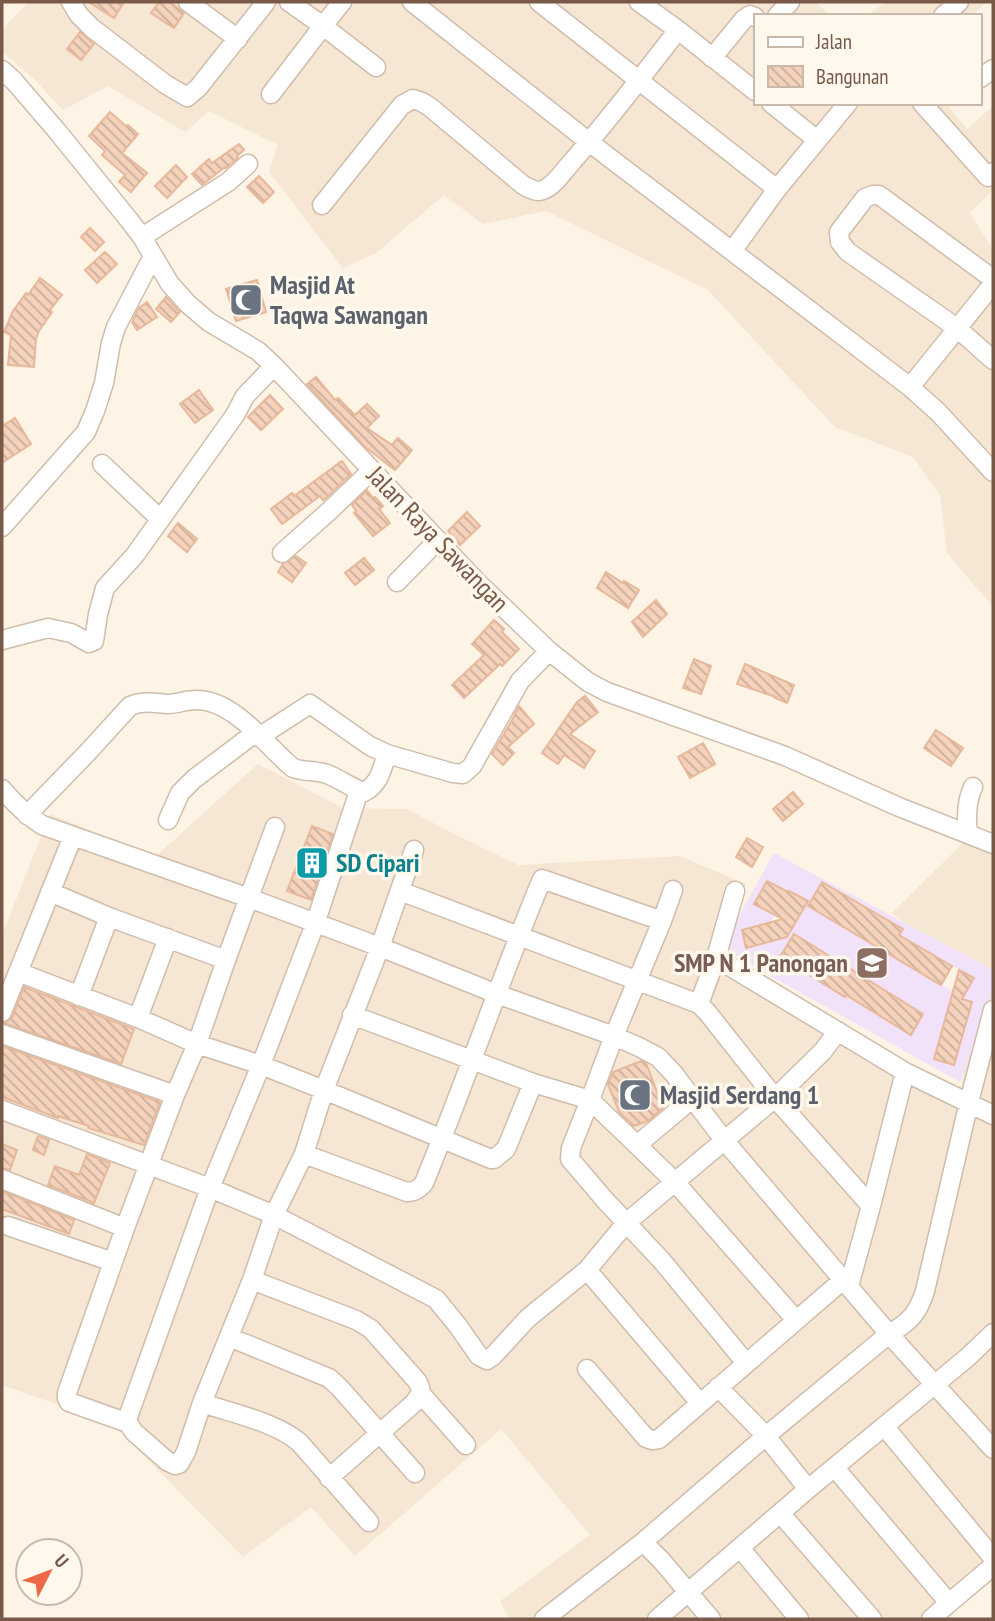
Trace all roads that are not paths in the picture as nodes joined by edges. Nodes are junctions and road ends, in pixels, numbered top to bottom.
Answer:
1 (71, 2) edge
2 (188, 2) edge
3 (266, 2) edge
4 (289, 2) edge
5 (342, 2) edge
6 (412, 2) edge
7 (539, 2) edge
8 (639, 2) edge
9 (959, 2) edge
10 (945, 14) edge
11 (754, 17) edge
12 (323, 26) junction
13 (678, 30) junction
14 (237, 39) junction
15 (712, 58) junction
16 (376, 67) dead end
17 (2, 70) edge
18 (639, 81) junction
19 (754, 90) edge
20 (271, 93) dead end
21 (773, 105) edge
22 (846, 105) edge
23 (924, 105) edge
24 (817, 140) junction
25 (589, 142) junction
26 (248, 164) dead end
27 (993, 172) edge
28 (777, 188) junction
29 (322, 205) dead end
30 (142, 237) junction
31 (733, 250) junction
32 (153, 256) junction
33 (993, 281) edge
34 (957, 328) junction
35 (993, 360) edge
36 (274, 366) junction
37 (910, 387) junction
38 (102, 464) dead end
39 (372, 471) junction
40 (993, 472) edge
41 (160, 519) junction
42 (2, 527) edge
43 (438, 540) junction
44 (282, 553) dead end
45 (397, 582) dead end
46 (2, 640) edge
47 (549, 651) junction
48 (257, 735) junction
49 (387, 754) junction
50 (973, 787) dead end
51 (2, 789) edge
52 (359, 791) junction
53 (27, 816) junction
54 (168, 821) dead end
55 (275, 827) dead end
56 (968, 833) junction
57 (74, 836) junction
58 (993, 844) edge
59 (414, 850) dead end
60 (673, 890) dead end
61 (400, 891) junction
62 (735, 891) dead end
63 (50, 892) junction
64 (249, 898) junction
65 (109, 917) junction
66 (662, 921) junction
67 (314, 924) junction
68 (518, 936) junction
69 (168, 939) junction
70 (380, 947) junction
71 (716, 958) junction
72 (226, 960) junction
73 (18, 972) junction
74 (637, 979) junction
75 (497, 995) junction
76 (79, 996) junction
77 (699, 1004) junction
78 (993, 1010) edge
79 (2, 1012) edge
80 (352, 1015) junction
81 (138, 1018) junction
82 (838, 1031) junction
83 (2, 1034) edge
84 (614, 1036) junction
85 (197, 1044) junction
86 (472, 1060) junction
87 (261, 1065) junction
88 (905, 1072) junction
89 (533, 1083) junction
90 (324, 1090) junction
91 (175, 1095) junction
92 (693, 1098) junction
93 (775, 1098) junction
94 (590, 1100) junction
95 (969, 1102) junction
96 (2, 1110) edge
97 (993, 1115) edge
98 (442, 1139) junction
99 (724, 1140) junction
100 (636, 1145) junction
101 (304, 1154) junction
102 (149, 1165) junction
103 (2, 1179) edge
104 (674, 1181) junction
105 (210, 1188) junction
106 (871, 1206) junction
107 (274, 1215) junction
108 (626, 1223) junction
109 (8, 1226) dead end
110 (125, 1228) junction
111 (113, 1262) junction
112 (587, 1270) junction
113 (252, 1280) junction
114 (846, 1283) junction
115 (796, 1320) junction
116 (890, 1334) junction
117 (229, 1337) junction
118 (990, 1345) edge
119 (746, 1363) junction
120 (587, 1369) dead end
121 (936, 1383) junction
122 (718, 1387) junction
123 (421, 1394) junction
124 (202, 1403) junction
125 (700, 1403) junction
126 (128, 1423) junction
127 (884, 1426) junction
128 (379, 1433) junction
129 (766, 1436) junction
130 (466, 1445) dead end
131 (993, 1448) edge
132 (835, 1468) junction
133 (415, 1473) dead end
134 (329, 1478) junction
135 (808, 1489) junction
136 (780, 1513) junction
137 (369, 1522) dead end
138 (643, 1542) junction
139 (740, 1548) junction
140 (993, 1558) edge
141 (993, 1566) edge
142 (689, 1592) junction
143 (949, 1603) junction
144 (544, 1619) edge
145 (657, 1619) edge
146 (711, 1619) edge
147 (799, 1619) edge
148 (872, 1619) edge
149 (931, 1619) edge

1 - 14 street
2 - 14 street
3 - 14 street
4 - 12 street
5 - 12 street
6 - 25 street
7 - 18 street
8 - 13 street
9 - 10 street
11 - 15 street
12 - 16 street
12 - 20 street
13 - 15 street
13 - 18 street
15 - 19 street
17 - 30 street, Jalan Raya Sawangan
18 - 25 street
18 - 28 street
21 - 24 street
22 - 24 street
23 - 27 street
24 - 28 street
25 - 29 street
25 - 31 street
26 - 30 street
28 - 31 street
30 - 32 street, Jalan Raya Sawangan
31 - 37 street
32 - 36 street, Jalan Raya Sawangan
32 - 42 street
33 - 34 street
33 - 34 street
34 - 35 street
34 - 37 street
36 - 39 street, Jalan Raya Sawangan
36 - 41 street
37 - 40 street
38 - 41 street
39 - 43 street, Jalan Raya Sawangan
39 - 44 street
41 - 46 street
43 - 45 street
43 - 47 street, Jalan Raya Sawangan
47 - 49 street
47 - 56 street, Jalan Raya Sawangan
48 - 49 street
48 - 52 street
48 - 53 street
48 - 54 street
49 - 52 street
50 - 56 street
51 - 53 street
52 - 67 street
53 - 57 street
55 - 64 street
56 - 58 street, Jalan Raya Sawangan
57 - 63 street
57 - 64 street
59 - 61 street
60 - 66 street
61 - 68 street
61 - 70 street
62 - 71 street
63 - 65 street
63 - 73 street
64 - 67 street
64 - 72 street
65 - 69 street
65 - 76 street
66 - 68 street
66 - 74 street
67 - 70 street
67 - 87 street
68 - 74 street
68 - 75 street
69 - 72 street
69 - 81 street
70 - 75 street
70 - 80 street
71 - 77 street
71 - 82 street
72 - 85 street
73 - 76 street
73 - 79 street
74 - 77 street
74 - 84 street
75 - 84 street
75 - 86 street
76 - 81 street
77 - 93 street
78 - 95 street
80 - 86 street
80 - 90 street
81 - 85 street
82 - 88 street
82 - 93 street
83 - 91 street
84 - 92 street
84 - 94 street
85 - 87 street
85 - 91 street
86 - 89 street
86 - 98 street
87 - 90 street
87 - 105 street
88 - 95 street
88 - 106 street
89 - 94 street
89 - 98 street
90 - 98 street
90 - 101 street
91 - 102 street
92 - 99 street
92 - 100 street
93 - 99 street
93 - 106 street
94 - 100 street
94 - 108 street
95 - 97 street
95 - 116 street
96 - 102 street
98 - 101 street
99 - 104 street
99 - 114 street
100 - 104 street
101 - 107 street
102 - 105 street
102 - 110 street
103 - 110 street
104 - 108 street
104 - 115 street
105 - 107 street
105 - 126 street
106 - 114 street
107 - 112 street
107 - 113 street
108 - 112 street
108 - 119 street
109 - 111 street
110 - 111 street
111 - 126 street
112 - 125 street
113 - 117 street
113 - 123 street
114 - 115 street
114 - 116 street
115 - 119 street
116 - 121 street
116 - 129 street
117 - 124 street
117 - 128 street
118 - 121 street
119 - 122 street
120 - 125 street
121 - 127 street
121 - 131 street
122 - 125 street
122 - 129 street
123 - 128 street
123 - 130 street
124 - 126 street
124 - 134 street
127 - 132 street
127 - 140 street
128 - 133 street
128 - 134 street
129 - 135 street
129 - 138 street
132 - 135 street
132 - 143 street
134 - 137 street
135 - 136 street
136 - 139 street
136 - 148 street
138 - 142 street
138 - 144 street
139 - 142 street
139 - 147 street
141 - 143 street
142 - 145 street
142 - 146 street
143 - 149 street

